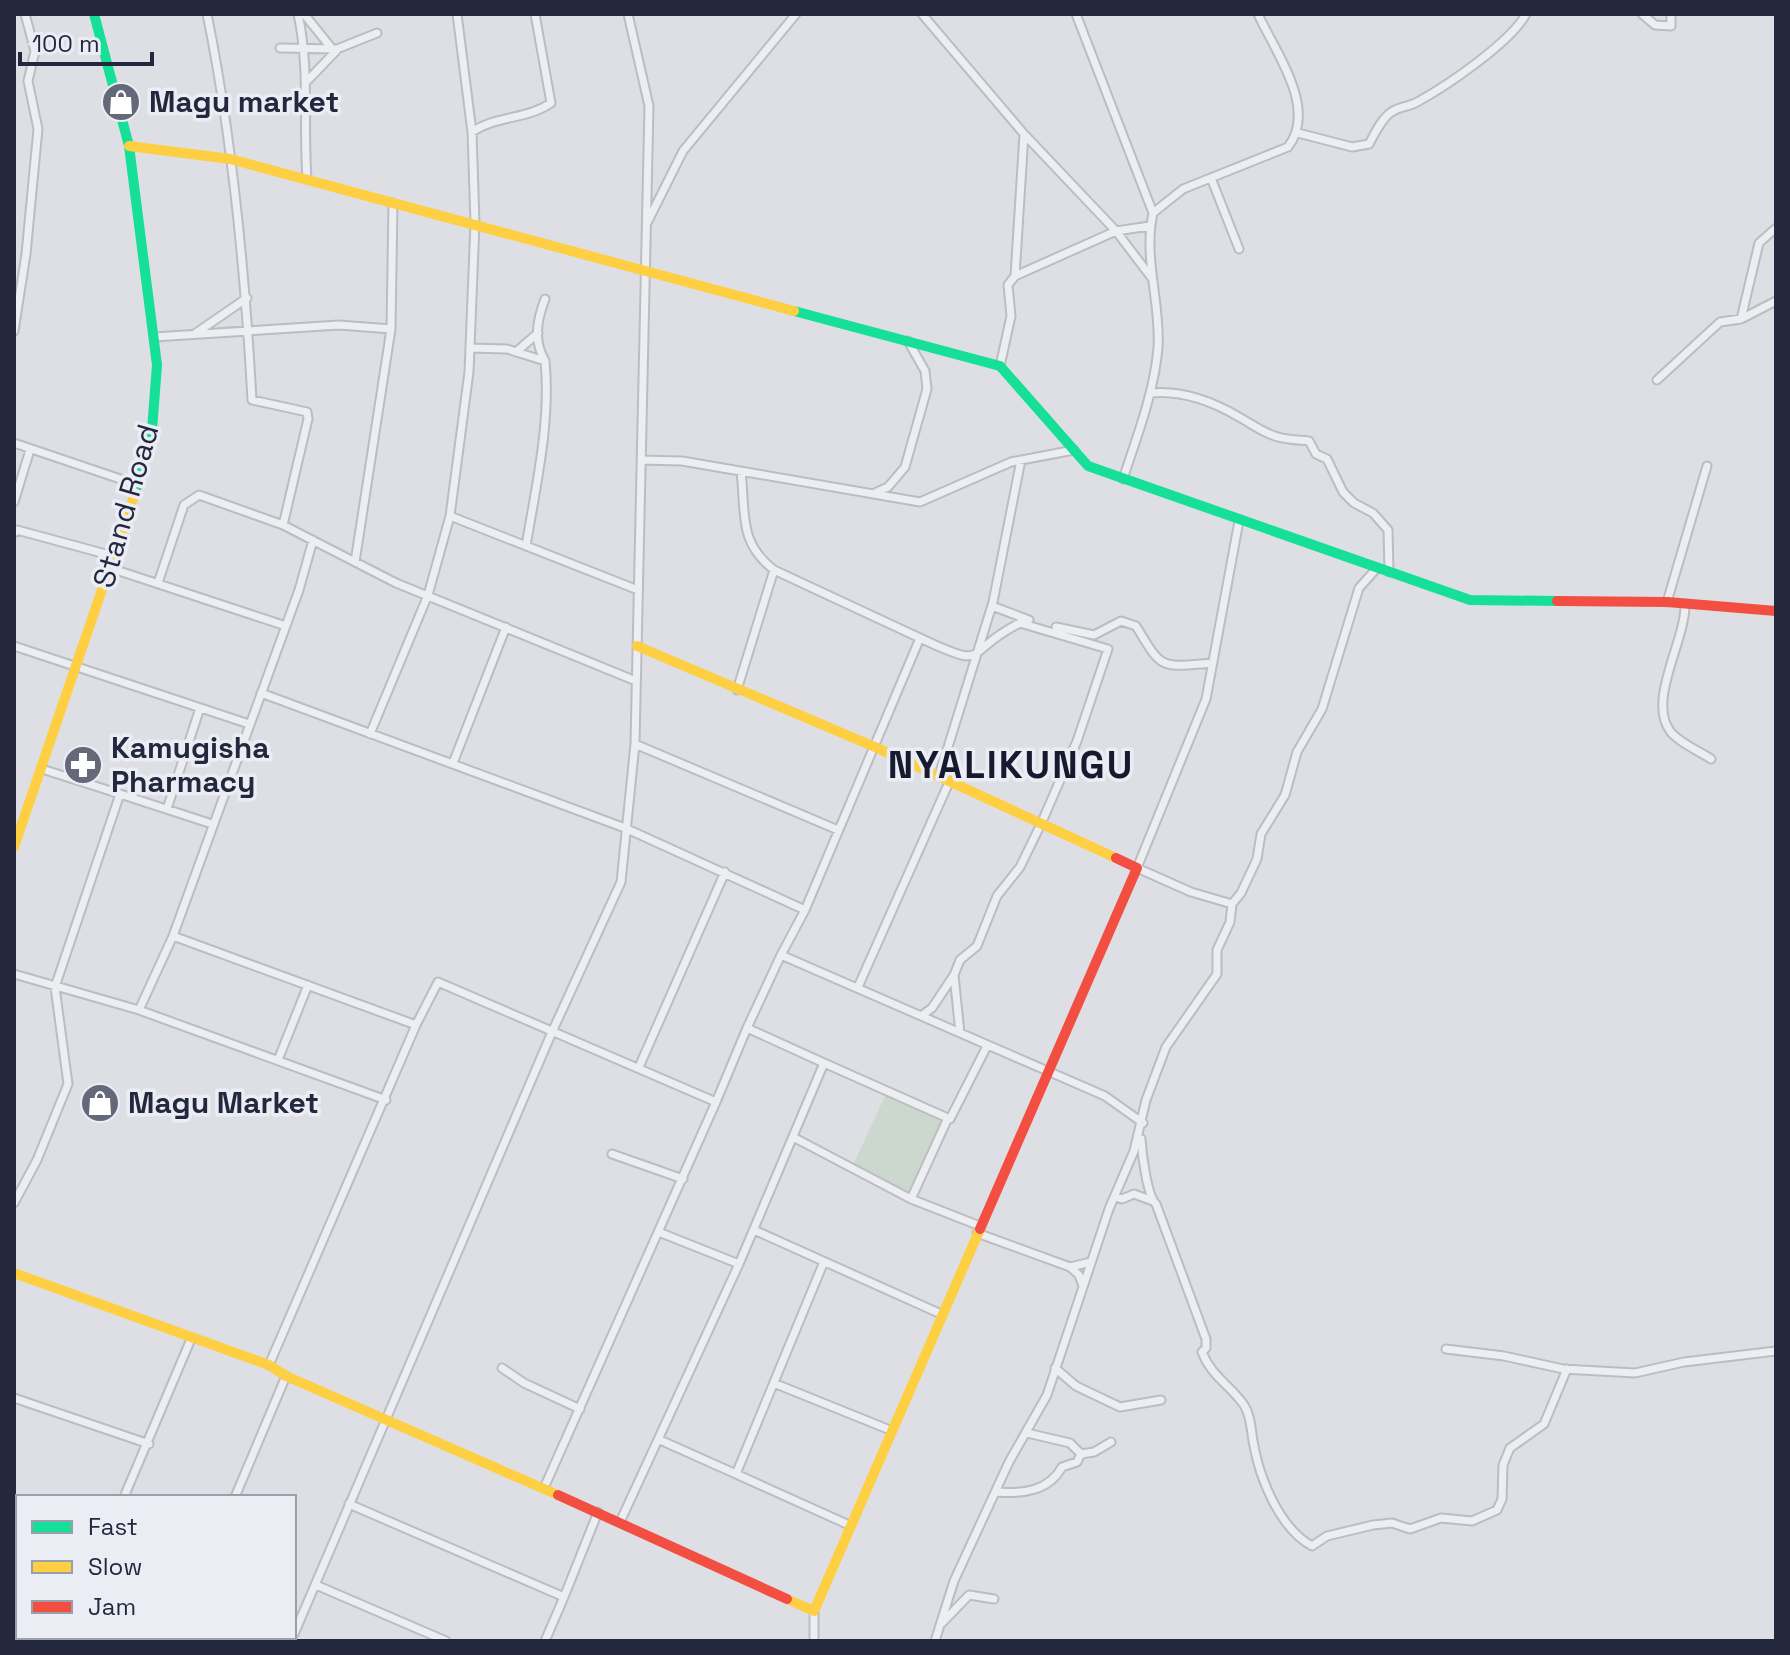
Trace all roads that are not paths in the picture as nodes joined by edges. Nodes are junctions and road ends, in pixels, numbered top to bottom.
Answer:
1 (25, 14) edge
2 (94, 14) edge
3 (207, 14) edge
4 (298, 14) edge
5 (304, 14) edge
6 (457, 14) edge
7 (535, 14) edge
8 (628, 14) edge
9 (796, 14) edge
10 (922, 14) edge
11 (1076, 14) edge
12 (1258, 14) edge
13 (1526, 14) edge
14 (1642, 14) edge
15 (1671, 14) edge
16 (377, 33) dead end
17 (280, 48) dead end
18 (335, 49) junction
19 (304, 50) junction
20 (308, 80) junction
21 (472, 132) junction
22 (1298, 133) junction
23 (1024, 134) junction
24 (129, 146) junction
25 (230, 159) junction
26 (1211, 178) junction
27 (307, 179) junction
28 (393, 203) junction
29 (1153, 213) junction
30 (475, 223) junction
31 (646, 225) junction
32 (1150, 226) junction
33 (1776, 228) edge
34 (1116, 231) junction
35 (1239, 249) dead end
36 (645, 272) junction
37 (1015, 276) junction
38 (1152, 279) junction
39 (247, 298) junction
40 (545, 299) dead end
41 (1776, 301) edge
42 (1741, 319) junction
43 (391, 329) junction
44 (248, 330) junction
45 (14, 331) edge
46 (538, 333) junction
47 (195, 334) junction
48 (154, 337) junction
49 (908, 341) junction
50 (470, 348) junction
51 (516, 352) junction
52 (545, 361) junction
53 (1000, 366) junction
54 (1657, 380) dead end
55 (1150, 393) junction
56 (14, 443) edge
57 (30, 450) junction
58 (1074, 450) junction
59 (641, 460) junction
60 (1021, 460) junction
61 (1707, 466) dead end
62 (741, 472) junction
63 (1123, 479) junction
64 (138, 485) junction
65 (872, 494) junction
66 (14, 502) edge
67 (450, 516) junction
68 (1239, 521) junction
69 (283, 525) junction
70 (15, 529) edge
71 (313, 540) junction
72 (526, 546) junction
73 (113, 556) junction
74 (355, 562) junction
75 (110, 568) junction
76 (1377, 568) junction
77 (774, 570) junction
78 (1389, 572) junction
79 (158, 583) junction
80 (638, 590) junction
81 (428, 595) junction
82 (1667, 602) junction
83 (1685, 604) junction
84 (992, 606) junction
85 (1776, 611) edge
86 (286, 626) junction
87 (506, 627) junction
88 (920, 638) junction
89 (14, 646) edge
90 (637, 646) junction
91 (976, 657) junction
92 (1213, 663) junction
93 (77, 667) junction
94 (636, 681) junction
95 (737, 690) junction
96 (261, 693) junction
97 (200, 708) junction
98 (249, 724) junction
99 (370, 734) junction
100 (635, 744) junction
101 (875, 747) junction
102 (1711, 759) dead end
103 (453, 763) junction
104 (42, 769) junction
105 (944, 778) junction
106 (120, 794) junction
107 (167, 809) junction
108 (212, 824) junction
109 (1041, 824) junction
110 (625, 828) junction
111 (838, 830) junction
112 (14, 847) edge
113 (1137, 868) junction
114 (725, 872) junction
115 (1232, 904) junction
116 (805, 910) junction
117 (173, 936) junction
118 (781, 955) junction
119 (14, 974) edge
120 (954, 975) junction
121 (308, 985) junction
122 (55, 987) junction
123 (858, 987) junction
124 (139, 1010) junction
125 (921, 1016) junction
126 (416, 1025) junction
127 (747, 1028) junction
128 (552, 1032) junction
129 (960, 1033) junction
130 (987, 1046) junction
131 (278, 1060) junction
132 (824, 1063) junction
133 (639, 1067) junction
134 (1049, 1072) junction
135 (386, 1100) junction
136 (716, 1102) junction
137 (948, 1118) junction
138 (1143, 1123) junction
139 (1140, 1133) junction
140 (793, 1137) junction
141 (612, 1154) dead end
142 (683, 1179) junction
143 (1115, 1197) junction
144 (911, 1199) junction
145 (1153, 1201) junction
146 (14, 1203) edge
147 (754, 1230) junction
148 (978, 1230) junction
149 (661, 1233) junction
150 (1091, 1262) junction
151 (739, 1264) junction
152 (823, 1264) junction
153 (1070, 1267) junction
154 (14, 1273) edge
155 (1083, 1286) junction
156 (941, 1314) junction
157 (191, 1339) junction
158 (1446, 1349) dead end
159 (1776, 1351) edge
160 (269, 1365) junction
161 (502, 1368) dead end
162 (1055, 1368) junction
163 (1567, 1369) junction
164 (286, 1376) junction
165 (776, 1384) junction
166 (14, 1398) edge
167 (1161, 1400) dead end
168 (580, 1409) junction
169 (386, 1418) junction
170 (890, 1430) junction
171 (1027, 1433) junction
172 (660, 1440) junction
173 (1111, 1442) dead end
174 (149, 1444) junction
175 (1081, 1454) junction
176 (736, 1474) junction
177 (544, 1488) junction
178 (997, 1492) junction
179 (125, 1495) edge
180 (236, 1495) edge
181 (349, 1504) junction
182 (598, 1512) junction
183 (620, 1522) junction
184 (849, 1525) junction
185 (316, 1585) junction
186 (564, 1597) junction
187 (994, 1599) dead end
188 (814, 1611) junction
189 (940, 1625) junction
190 (296, 1628) edge
191 (446, 1641) edge
192 (545, 1641) edge
193 (814, 1641) edge
194 (935, 1641) edge

1 - 45 street
2 - 24 street, Stand Road
3 - 25 street
4 - 19 street
5 - 18 street
6 - 21 street
7 - 21 street
8 - 31 street
9 - 31 street
10 - 23 street
11 - 29 street
12 - 22 street
13 - 22 street
14 - 15 street
16 - 18 street
17 - 19 street
18 - 19 street
18 - 20 street
19 - 20 street
20 - 27 street
21 - 30 street
22 - 26 street
23 - 34 street
23 - 37 street
24 - 25 street
24 - 48 street, Stand Road
25 - 27 street
25 - 39 street
26 - 29 street
26 - 35 street
27 - 28 street
28 - 30 street
28 - 43 street
29 - 32 street
30 - 36 street
30 - 50 street
31 - 36 street
32 - 34 street
32 - 38 street
33 - 42 street
34 - 37 street
34 - 38 street
36 - 49 street
36 - 59 street
37 - 53 street
38 - 55 street
39 - 44 street
39 - 47 street
40 - 46 street
41 - 42 street
42 - 54 street
43 - 44 street
43 - 74 street
44 - 47 street
44 - 69 street
46 - 51 street
46 - 52 street
47 - 48 street
48 - 64 street, Stand Road
49 - 53 street
49 - 65 street
50 - 51 street
50 - 67 street
51 - 52 street
52 - 72 street
53 - 58 street
55 - 63 street
55 - 78 street
56 - 57 street
57 - 64 street
57 - 66 street
58 - 60 street
58 - 63 street
59 - 62 street
59 - 80 street
60 - 65 street
60 - 84 street
61 - 82 street
62 - 65 street
62 - 77 street
63 - 68 street
64 - 73 street, Stand Road
67 - 72 street
67 - 81 street
68 - 76 street
68 - 92 street
69 - 71 street
69 - 79 street
70 - 73 street
71 - 74 street
71 - 86 street
72 - 80 street
73 - 75 street, Stand Road
74 - 81 street
75 - 79 street
75 - 93 street, Stand Road
76 - 78 street
76 - 115 street
77 - 88 street
77 - 95 street
78 - 82 street
79 - 86 street
80 - 90 street
81 - 87 street
81 - 99 street
82 - 83 street
83 - 85 street
83 - 102 street
84 - 91 street
84 - 92 street
86 - 96 street
87 - 94 street
87 - 103 street
88 - 91 street
88 - 101 street
89 - 93 street
90 - 94 street
90 - 95 street
91 - 105 street
91 - 109 street
92 - 113 street
93 - 97 street
93 - 104 street, Stand Road
94 - 100 street
95 - 101 street
96 - 98 street
96 - 99 street
97 - 98 street
97 - 107 street
98 - 108 street
99 - 103 street
100 - 110 street
100 - 111 street
101 - 105 street
101 - 111 street
103 - 110 street
104 - 106 street
104 - 112 street, Stand Road
105 - 109 street
105 - 123 street
106 - 107 street
106 - 122 street
107 - 108 street
108 - 117 street
109 - 113 street
109 - 120 street
110 - 114 street
110 - 128 street
111 - 116 street
113 - 115 street
113 - 134 street
114 - 116 street
114 - 133 street
115 - 138 street
116 - 118 street
117 - 121 street
117 - 124 street
118 - 123 street
118 - 127 street
119 - 122 street
120 - 125 street
120 - 129 street
121 - 126 street
121 - 131 street
122 - 124 street
122 - 146 street
123 - 125 street
124 - 131 street
125 - 129 street
126 - 128 street
126 - 135 street
127 - 132 street
127 - 136 street
128 - 133 street
128 - 169 street
129 - 130 street
130 - 134 street
130 - 137 street
131 - 135 street
132 - 137 street
132 - 140 street
133 - 136 street
134 - 138 street
134 - 148 street
135 - 160 street
136 - 142 street
137 - 144 street
138 - 139 street
139 - 143 street
139 - 145 street
140 - 144 street
140 - 147 street
141 - 142 street
142 - 149 street
143 - 145 street
143 - 150 street
144 - 148 street
145 - 163 street
147 - 151 street
147 - 152 street
148 - 153 street
148 - 156 street
149 - 151 street
149 - 168 street
150 - 153 street
150 - 155 street
151 - 172 street
152 - 156 street
152 - 165 street
153 - 155 street
154 - 157 street
155 - 162 street
156 - 170 street
157 - 160 street
157 - 174 street
158 - 163 street
159 - 163 street
160 - 164 street
161 - 168 street
162 - 167 street
162 - 171 street
164 - 169 street
164 - 180 street
165 - 170 street
165 - 176 street
166 - 174 street
168 - 177 street
169 - 177 street
169 - 181 street
170 - 184 street
171 - 175 street
171 - 178 street
172 - 176 street
172 - 183 street
173 - 175 street
174 - 179 street
175 - 178 street
176 - 184 street
177 - 182 street
178 - 189 street
181 - 185 street
181 - 186 street
182 - 183 street
182 - 186 street
183 - 188 street
184 - 188 street
185 - 190 street
185 - 191 street
186 - 192 street
187 - 189 street
188 - 193 street
189 - 194 street

